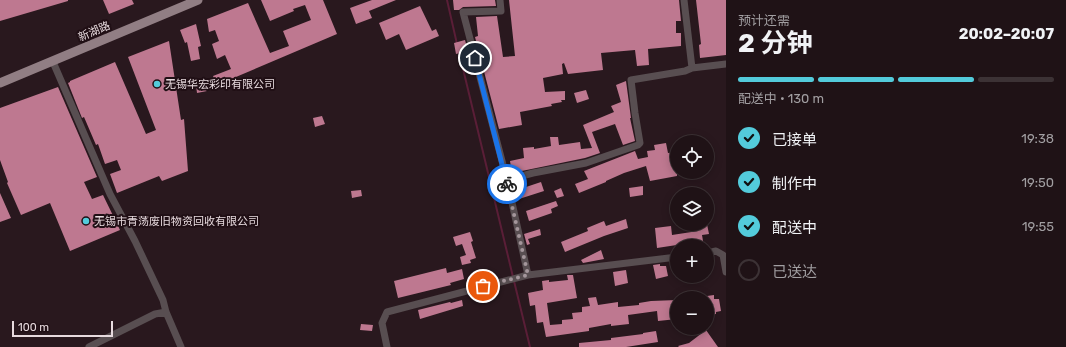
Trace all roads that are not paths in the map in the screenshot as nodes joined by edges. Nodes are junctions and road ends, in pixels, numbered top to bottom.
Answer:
1 (198, 0) edge
2 (500, 0) edge
3 (684, 0) edge
4 (53, 62) junction
5 (726, 64) edge
6 (692, 68) junction
7 (0, 84) edge
8 (507, 180) junction
9 (714, 252) edge
10 (670, 258) edge
11 (726, 272) edge
12 (526, 275) junction
13 (166, 312) junction
14 (89, 347) edge
15 (181, 347) edge
16 (387, 347) edge

1 - 4 main road, 新湖路
2 - 8 street
3 - 6 street
4 - 7 main road, 新湖路
4 - 13 street
5 - 6 street
6 - 8 street
8 - 12 street
9 - 11 street
10 - 12 street
12 - 16 street
13 - 14 street
13 - 15 street

